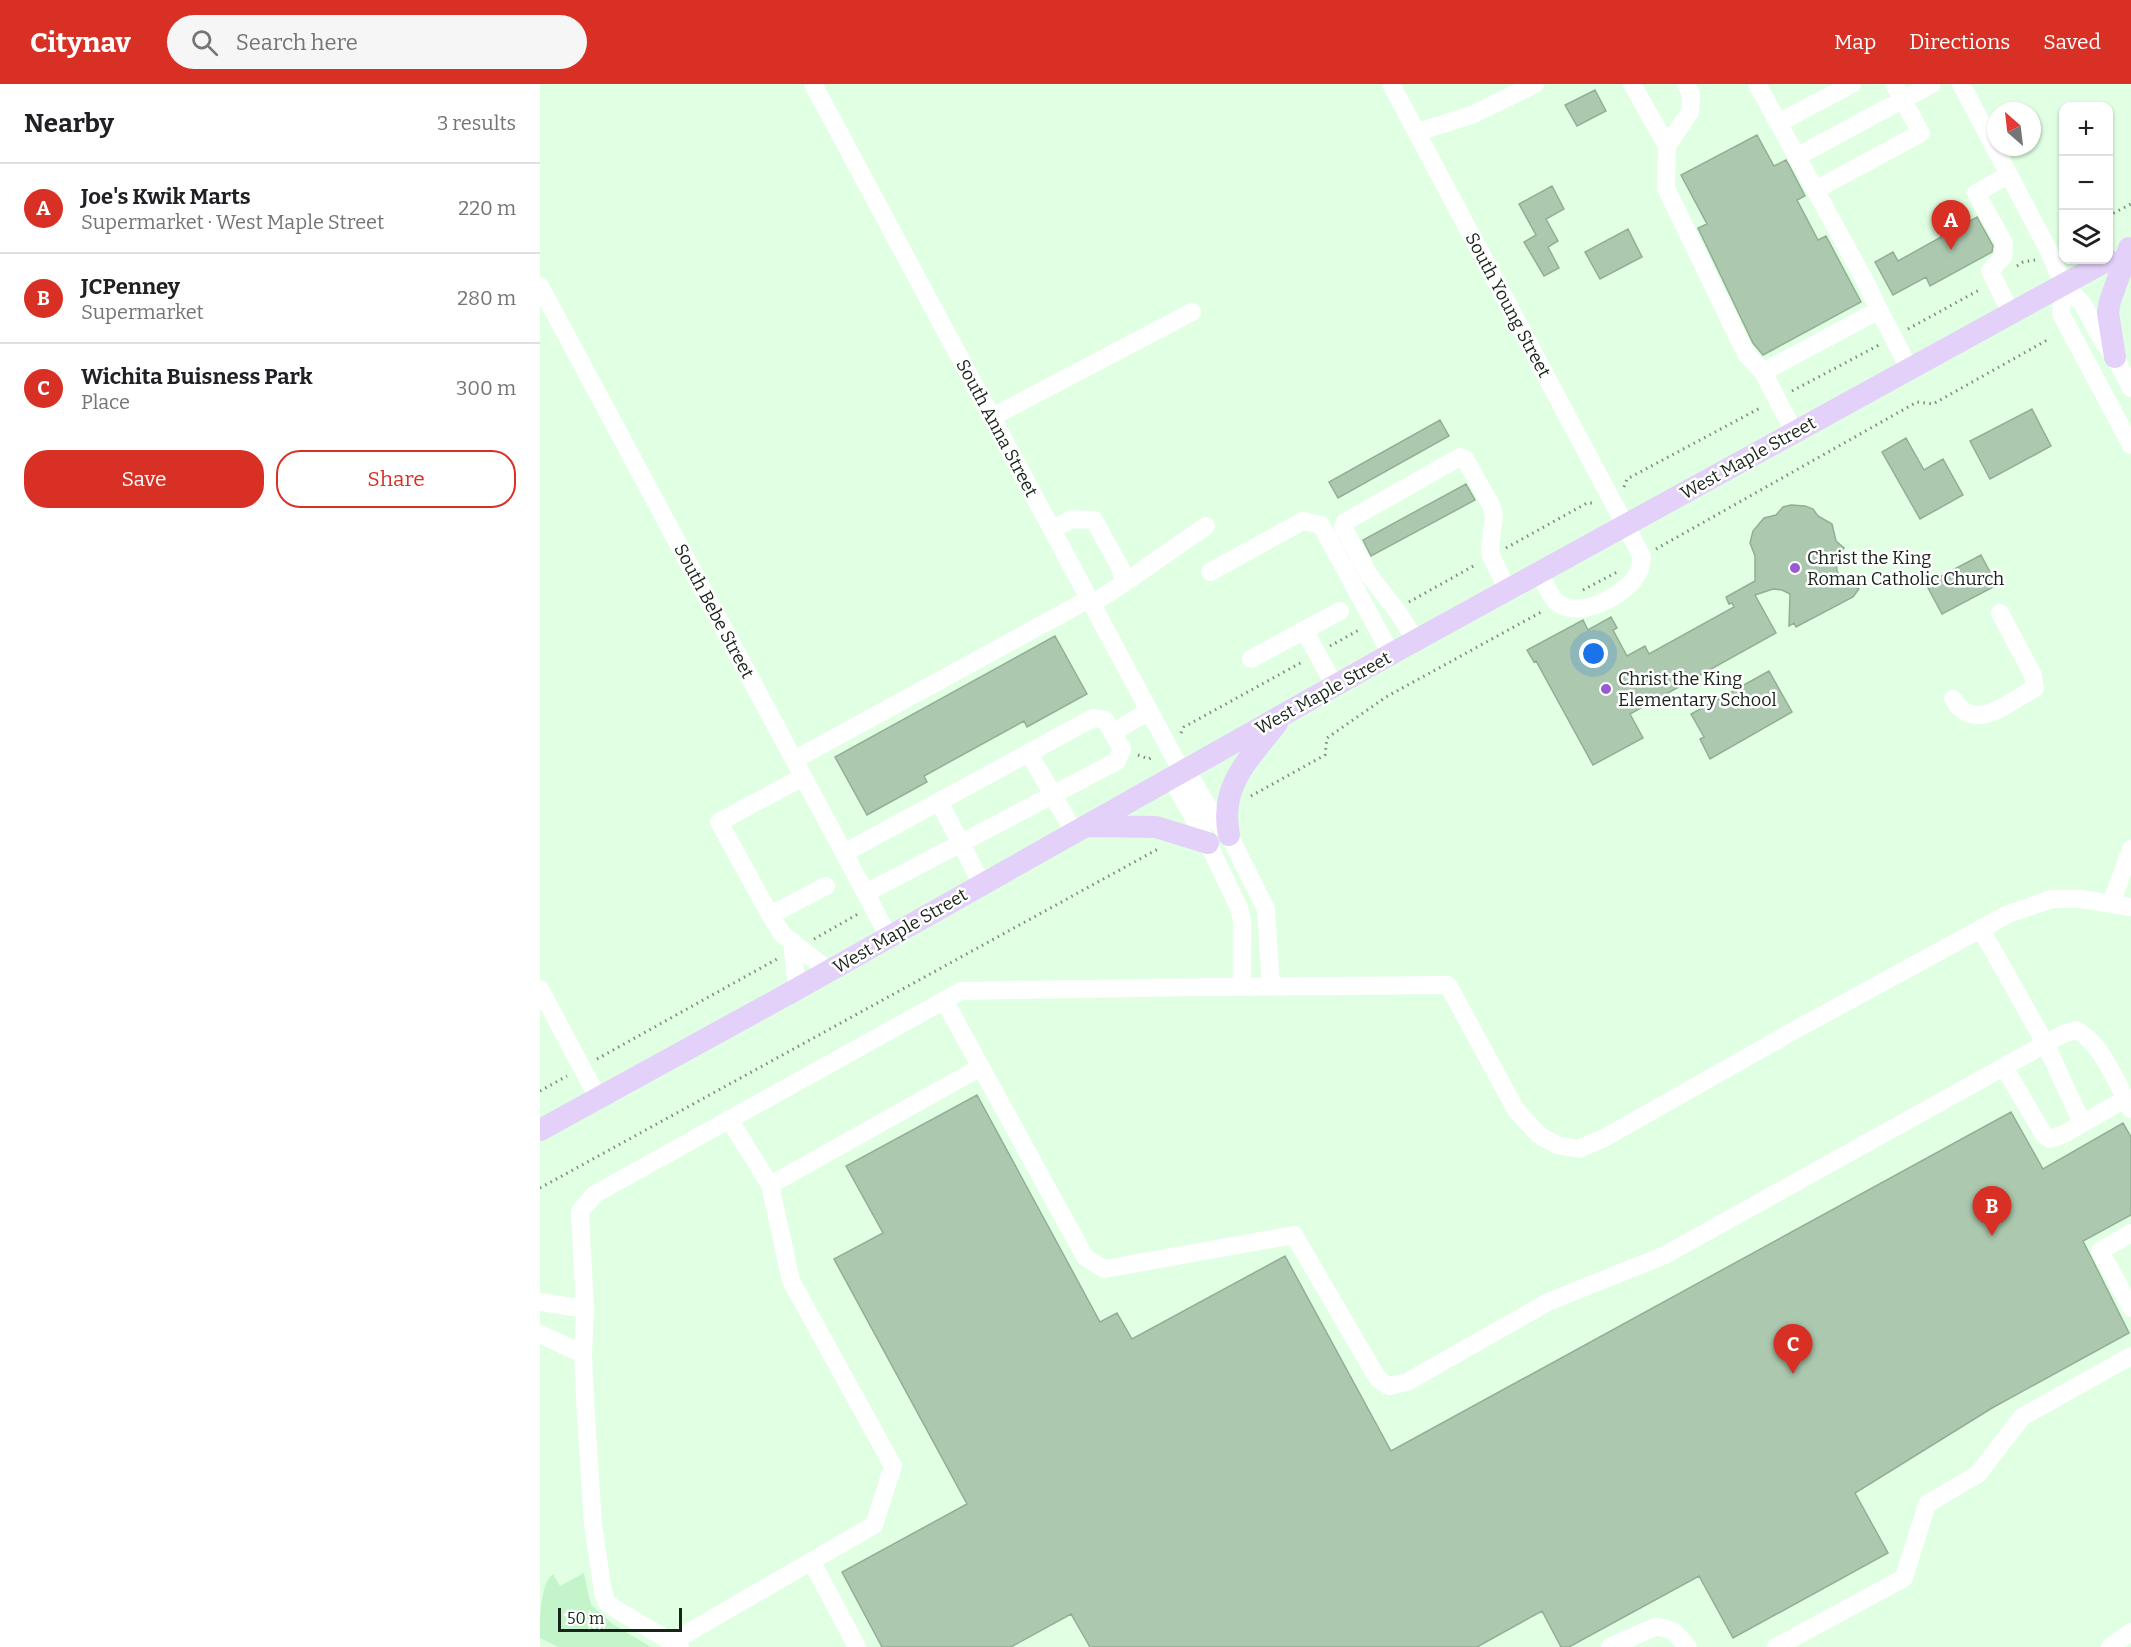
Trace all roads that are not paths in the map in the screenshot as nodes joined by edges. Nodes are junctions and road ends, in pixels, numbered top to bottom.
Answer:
1 (813, 84) edge
2 (1391, 84) edge
3 (1535, 84) edge
4 (1632, 84) edge
5 (1686, 84) edge
6 (1757, 84) edge
7 (1852, 84) edge
8 (1932, 84) edge
9 (1961, 84) edge
10 (1899, 92) edge
11 (1778, 123) junction
12 (1417, 132) junction
13 (1666, 146) junction
14 (1796, 157) junction
15 (2008, 175) junction
16 (1815, 190) junction
17 (2130, 247) edge
18 (2113, 256) edge
19 (2099, 264) edge
20 (2062, 284) junction
21 (540, 286) edge
22 (1879, 310) junction
23 (1192, 312) dead end
24 (2011, 313) junction
25 (2115, 357) junction
26 (1909, 368) junction
27 (1763, 372) junction
28 (2131, 388) edge
29 (992, 417) junction
30 (1794, 432) junction
31 (2131, 446) edge
32 (1206, 526) dead end
33 (1625, 526) junction
34 (1052, 530) junction
35 (1210, 572) dead end
36 (1539, 573) junction
37 (1124, 583) junction
38 (1508, 590) junction
39 (1090, 601) junction
40 (1340, 611) dead end
41 (2000, 613) dead end
42 (1304, 630) junction
43 (1416, 640) junction
44 (1391, 654) junction
45 (1251, 659) dead end
46 (1335, 686) junction
47 (1953, 699) dead end
48 (1149, 711) junction
49 (1281, 716) junction
50 (1112, 733) junction
51 (1029, 753) junction
52 (794, 760) junction
53 (1180, 773) junction
54 (803, 777) junction
55 (1053, 795) junction
56 (939, 802) junction
57 (1080, 829) junction
58 (1218, 839) junction
59 (960, 844) junction
60 (2131, 849) edge
61 (844, 853) junction
62 (982, 884) junction
63 (826, 886) dead end
64 (869, 900) junction
65 (2111, 904) junction
66 (2131, 907) edge
67 (770, 915) junction
68 (1981, 929) junction
69 (889, 937) junction
70 (795, 946) junction
71 (830, 971) junction
72 (1242, 987) junction
73 (1271, 987) junction
74 (540, 989) edge
75 (797, 989) junction
76 (944, 1000) junction
77 (2045, 1043) junction
78 (2004, 1066) junction
79 (981, 1067) junction
80 (598, 1098) junction
81 (2128, 1104) edge
82 (729, 1119) junction
83 (2082, 1123) junction
84 (540, 1130) edge
85 (770, 1185) junction
86 (2131, 1233) edge
87 (540, 1302) edge
88 (2131, 1308) edge
89 (585, 1309) junction
90 (540, 1334) edge
91 (583, 1354) junction
92 (2131, 1356) edge
93 (812, 1562) junction
94 (2131, 1632) edge
95 (676, 1645) edge
96 (857, 1647) edge
97 (1610, 1647) edge
98 (1688, 1647) edge
99 (1776, 1647) edge
100 (2110, 1647) edge

1 - 29 street, South Anna Street
2 - 12 street, South Young Street
3 - 12 street
4 - 13 street
5 - 13 street
6 - 11 street
7 - 11 street
8 - 10 street
9 - 15 street
10 - 14 street
10 - 16 street
11 - 14 street
12 - 33 street, South Young Street
13 - 27 street
14 - 16 street
15 - 20 street
15 - 24 street
16 - 22 street
17 - 18 main road, West Maple Street
17 - 25 main road
19 - 20 main road, West Maple Street
20 - 24 main road, West Maple Street
20 - 25 street
20 - 31 street
21 - 52 street, South Bebe Street
22 - 26 street
22 - 27 street
23 - 29 street
24 - 26 main road, West Maple Street
25 - 28 street
26 - 30 main road, West Maple Street
27 - 30 street
29 - 34 street, South Anna Street
30 - 33 main road, West Maple Street
32 - 37 street
33 - 36 main road, West Maple Street
33 - 36 street, South Young Street
34 - 37 street
34 - 39 street, South Anna Street
35 - 44 street
36 - 38 main road, West Maple Street
37 - 39 street
38 - 43 main road, West Maple Street
38 - 43 street
39 - 48 street, South Anna Street
39 - 52 street
40 - 42 street
41 - 47 street
42 - 45 street
42 - 46 street
43 - 44 main road, West Maple Street
44 - 46 main road, West Maple Street
46 - 49 main road, West Maple Street
48 - 50 street
48 - 53 street, South Anna Street
49 - 53 main road, West Maple Street
49 - 58 main road
50 - 51 street
50 - 55 street
51 - 55 street
51 - 56 street
52 - 54 street, South Bebe Street
53 - 57 main road, West Maple Street
53 - 58 street, South Anna Street
54 - 61 street, South Bebe Street
54 - 67 street
55 - 57 street
55 - 59 street
56 - 59 street
56 - 61 street
57 - 58 main road
57 - 62 main road, West Maple Street
58 - 72 street
58 - 73 street
59 - 62 street
59 - 64 street
60 - 65 street
61 - 64 street, South Bebe Street
62 - 69 main road, West Maple Street
63 - 67 street
64 - 69 street, South Bebe Street
65 - 66 street
65 - 68 street
67 - 70 street
68 - 73 street
68 - 77 street
69 - 71 main road, West Maple Street
70 - 71 street
70 - 75 street
71 - 75 main road, West Maple Street
72 - 73 street
72 - 76 street
74 - 80 street
75 - 80 main road, West Maple Street
76 - 79 street
76 - 82 street
77 - 78 street
77 - 81 street
77 - 83 street
78 - 79 street
78 - 83 street
79 - 85 street
80 - 84 main road, West Maple Street
81 - 83 street
82 - 85 street
82 - 89 street
85 - 93 street
86 - 88 street
87 - 89 street
89 - 91 street
90 - 91 street
91 - 95 street
92 - 99 street
93 - 95 street
93 - 96 street
94 - 100 street
97 - 98 street

